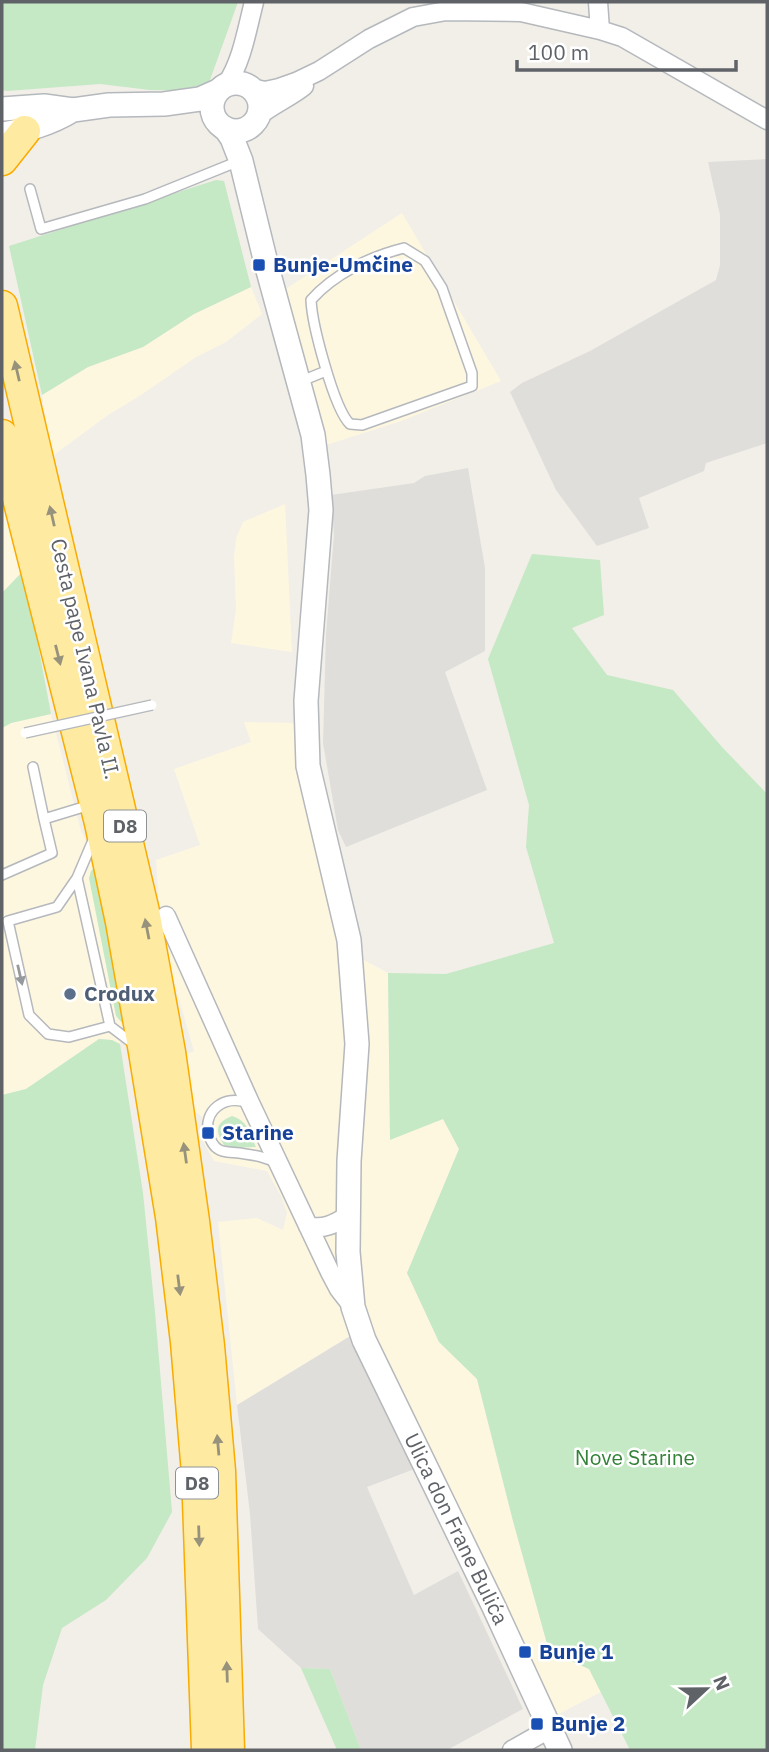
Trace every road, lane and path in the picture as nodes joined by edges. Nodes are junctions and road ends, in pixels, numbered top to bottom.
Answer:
1 (254, 2) edge
2 (598, 2) edge
3 (600, 30) junction
4 (319, 71) junction
5 (235, 87) junction
6 (164, 104) junction
7 (2, 109) edge
8 (73, 110) junction
9 (767, 120) edge
10 (236, 123) junction
11 (13, 132) edge
12 (2, 160) edge
13 (241, 161) junction
14 (30, 189) dead end
15 (2, 306) edge
16 (326, 371) junction
17 (299, 382) junction
18 (2, 435) edge
19 (152, 705) dead end
20 (25, 733) dead end
21 (33, 767) dead end
22 (98, 813) junction
23 (44, 819) junction
24 (2, 875) edge
25 (77, 878) junction
26 (166, 916) dead end
27 (5, 922) edge
28 (110, 1026) junction
29 (144, 1052) junction
30 (250, 1103) junction
31 (279, 1165) junction
32 (347, 1216) junction
33 (183, 1219) junction
34 (308, 1226) junction
35 (353, 1307) junction
36 (551, 1728) junction
37 (207, 1750) edge
38 (229, 1750) edge
39 (512, 1750) edge
40 (560, 1750) edge

1 - 5 street
2 - 3 street
3 - 4 street
3 - 9 street
4 - 5 street
4 - 10 street
5 - 6 street
5 - 10 street
5 - 10 street, Ulica don Frane Bulića
6 - 8 street
6 - 10 street
7 - 8 street
8 - 11 street
10 - 13 street, Ulica don Frane Bulića
11 - 12 highway
13 - 14 lane
13 - 17 street, Ulica don Frane Bulića
33 -> 15 highway, Cesta pape Ivana Pavla II. / D8
16 - 16 lane
16 - 17 lane
17 - 32 street, Ulica don Frane Bulića
18 -> 22 highway, Cesta pape Ivana Pavla II. / D8
19 - 20 lane, bridge
21 - 23 lane
22 - 23 lane
22 - 25 lane
22 - 29 highway, Cesta pape Ivana Pavla II. / D8
23 - 24 lane
25 - 27 lane
25 - 28 lane
26 - 30 street
27 -> 28 lane
28 - 29 lane
29 - 33 highway, Cesta pape Ivana Pavla II. / D8
30 - 31 street
30 - 31 lane
31 - 34 street
32 - 34 street
32 - 35 street, Ulica don Frane Bulića
33 -> 37 highway, D8
38 -> 33 highway, D8
34 - 35 street
35 - 36 street, Ulica don Frane Bulića
36 - 39 street
36 - 40 street, Ulica don Frane Bulića

